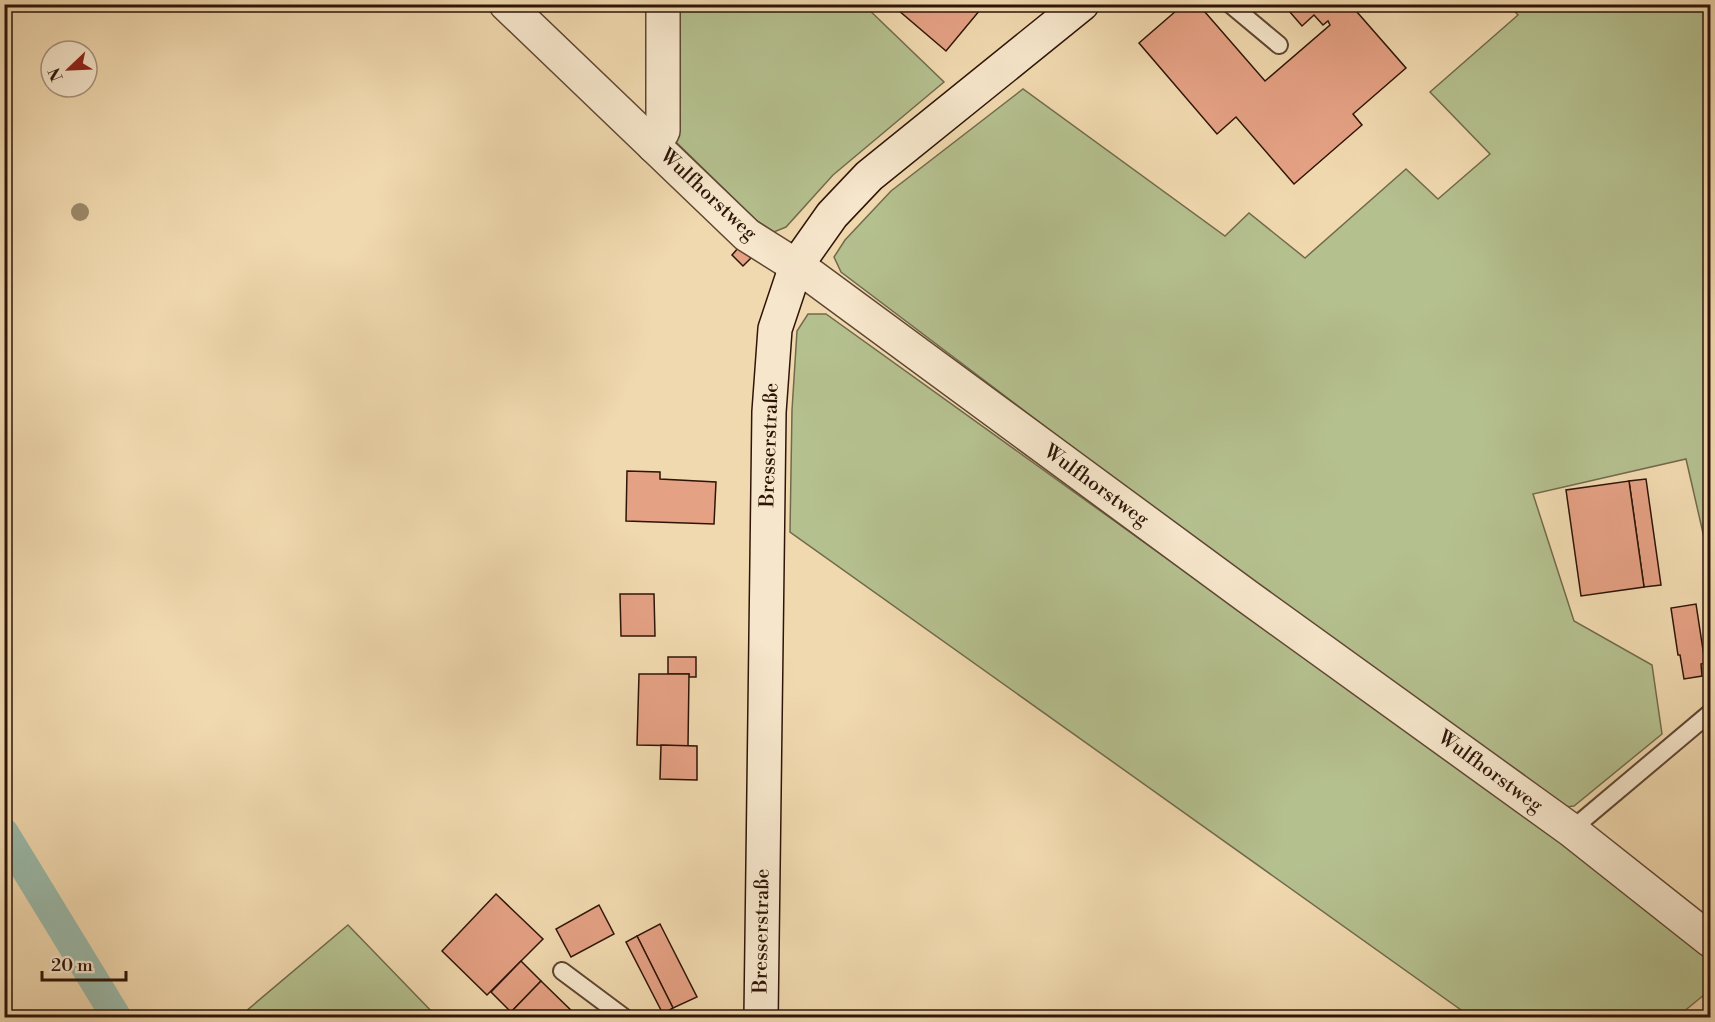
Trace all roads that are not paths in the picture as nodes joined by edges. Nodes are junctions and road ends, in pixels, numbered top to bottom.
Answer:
1 (506, 4) edge
2 (663, 4) edge
3 (1230, 4) edge
4 (1073, 7) edge
5 (1279, 45) dead end
6 (654, 146) junction
7 (796, 266) junction
8 (1710, 713) edge
9 (1571, 830) junction
10 (1710, 940) edge
11 (562, 971) dead end
12 (625, 1017) edge
13 (761, 1017) edge

1 - 6 street, Wulfhorstweg
2 - 6 street
3 - 5 lane
4 - 7 street, Bresserstraße
6 - 7 street, Wulfhorstweg
7 - 9 street, Wulfhorstweg
7 - 13 street, Bresserstraße
8 - 9 lane
9 - 10 street, Wulfhorstweg
11 - 12 lane

